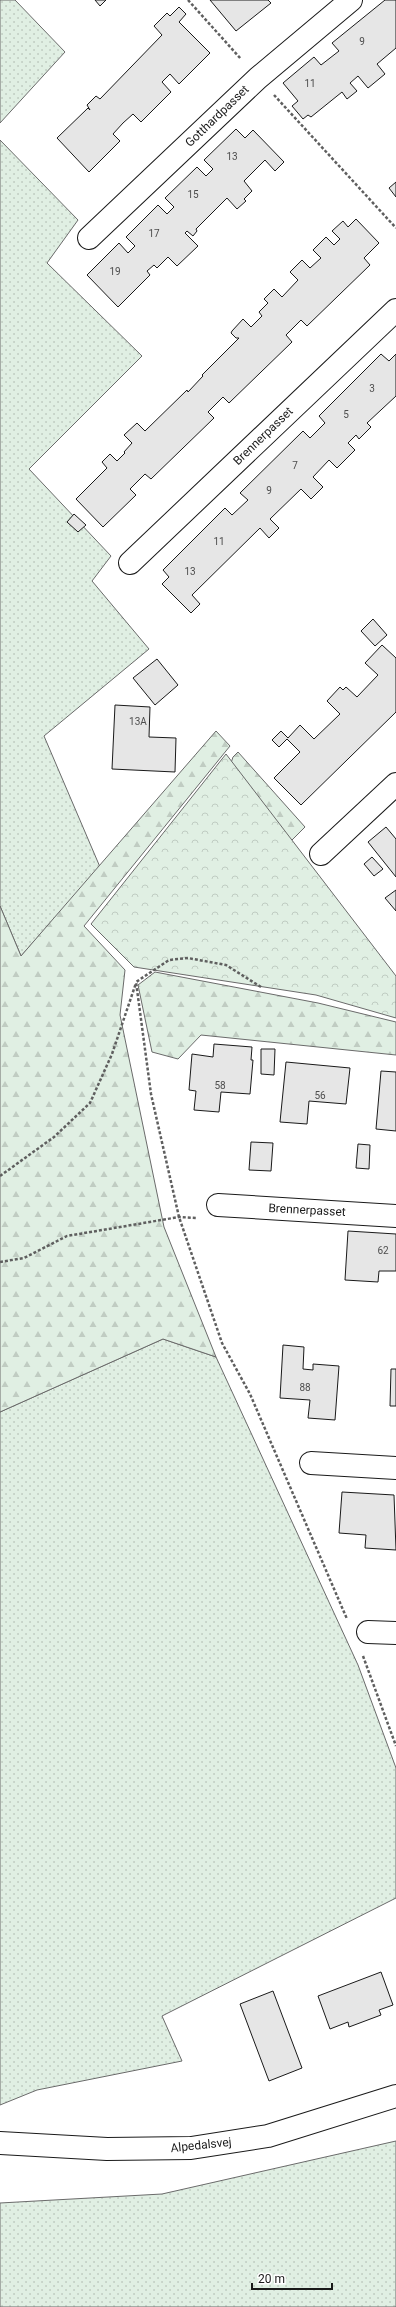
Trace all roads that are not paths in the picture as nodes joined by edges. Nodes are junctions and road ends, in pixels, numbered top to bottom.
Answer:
1 (351, 0) edge
2 (89, 238) dead end
3 (396, 310) edge
4 (130, 563) dead end
5 (396, 784) edge
6 (321, 854) dead end
7 (218, 1205) dead end
8 (396, 1216) edge
9 (311, 1464) dead end
10 (396, 1468) edge
11 (368, 1632) dead end
12 (396, 1633) edge
13 (396, 2096) edge
14 (0, 2143) edge

1 - 2 street, Gotthardpasset
3 - 4 street, Brennerpasset
5 - 6 street
7 - 8 street, Brennerpasset
9 - 10 street
11 - 12 street
13 - 14 street, Alpedalsvej

